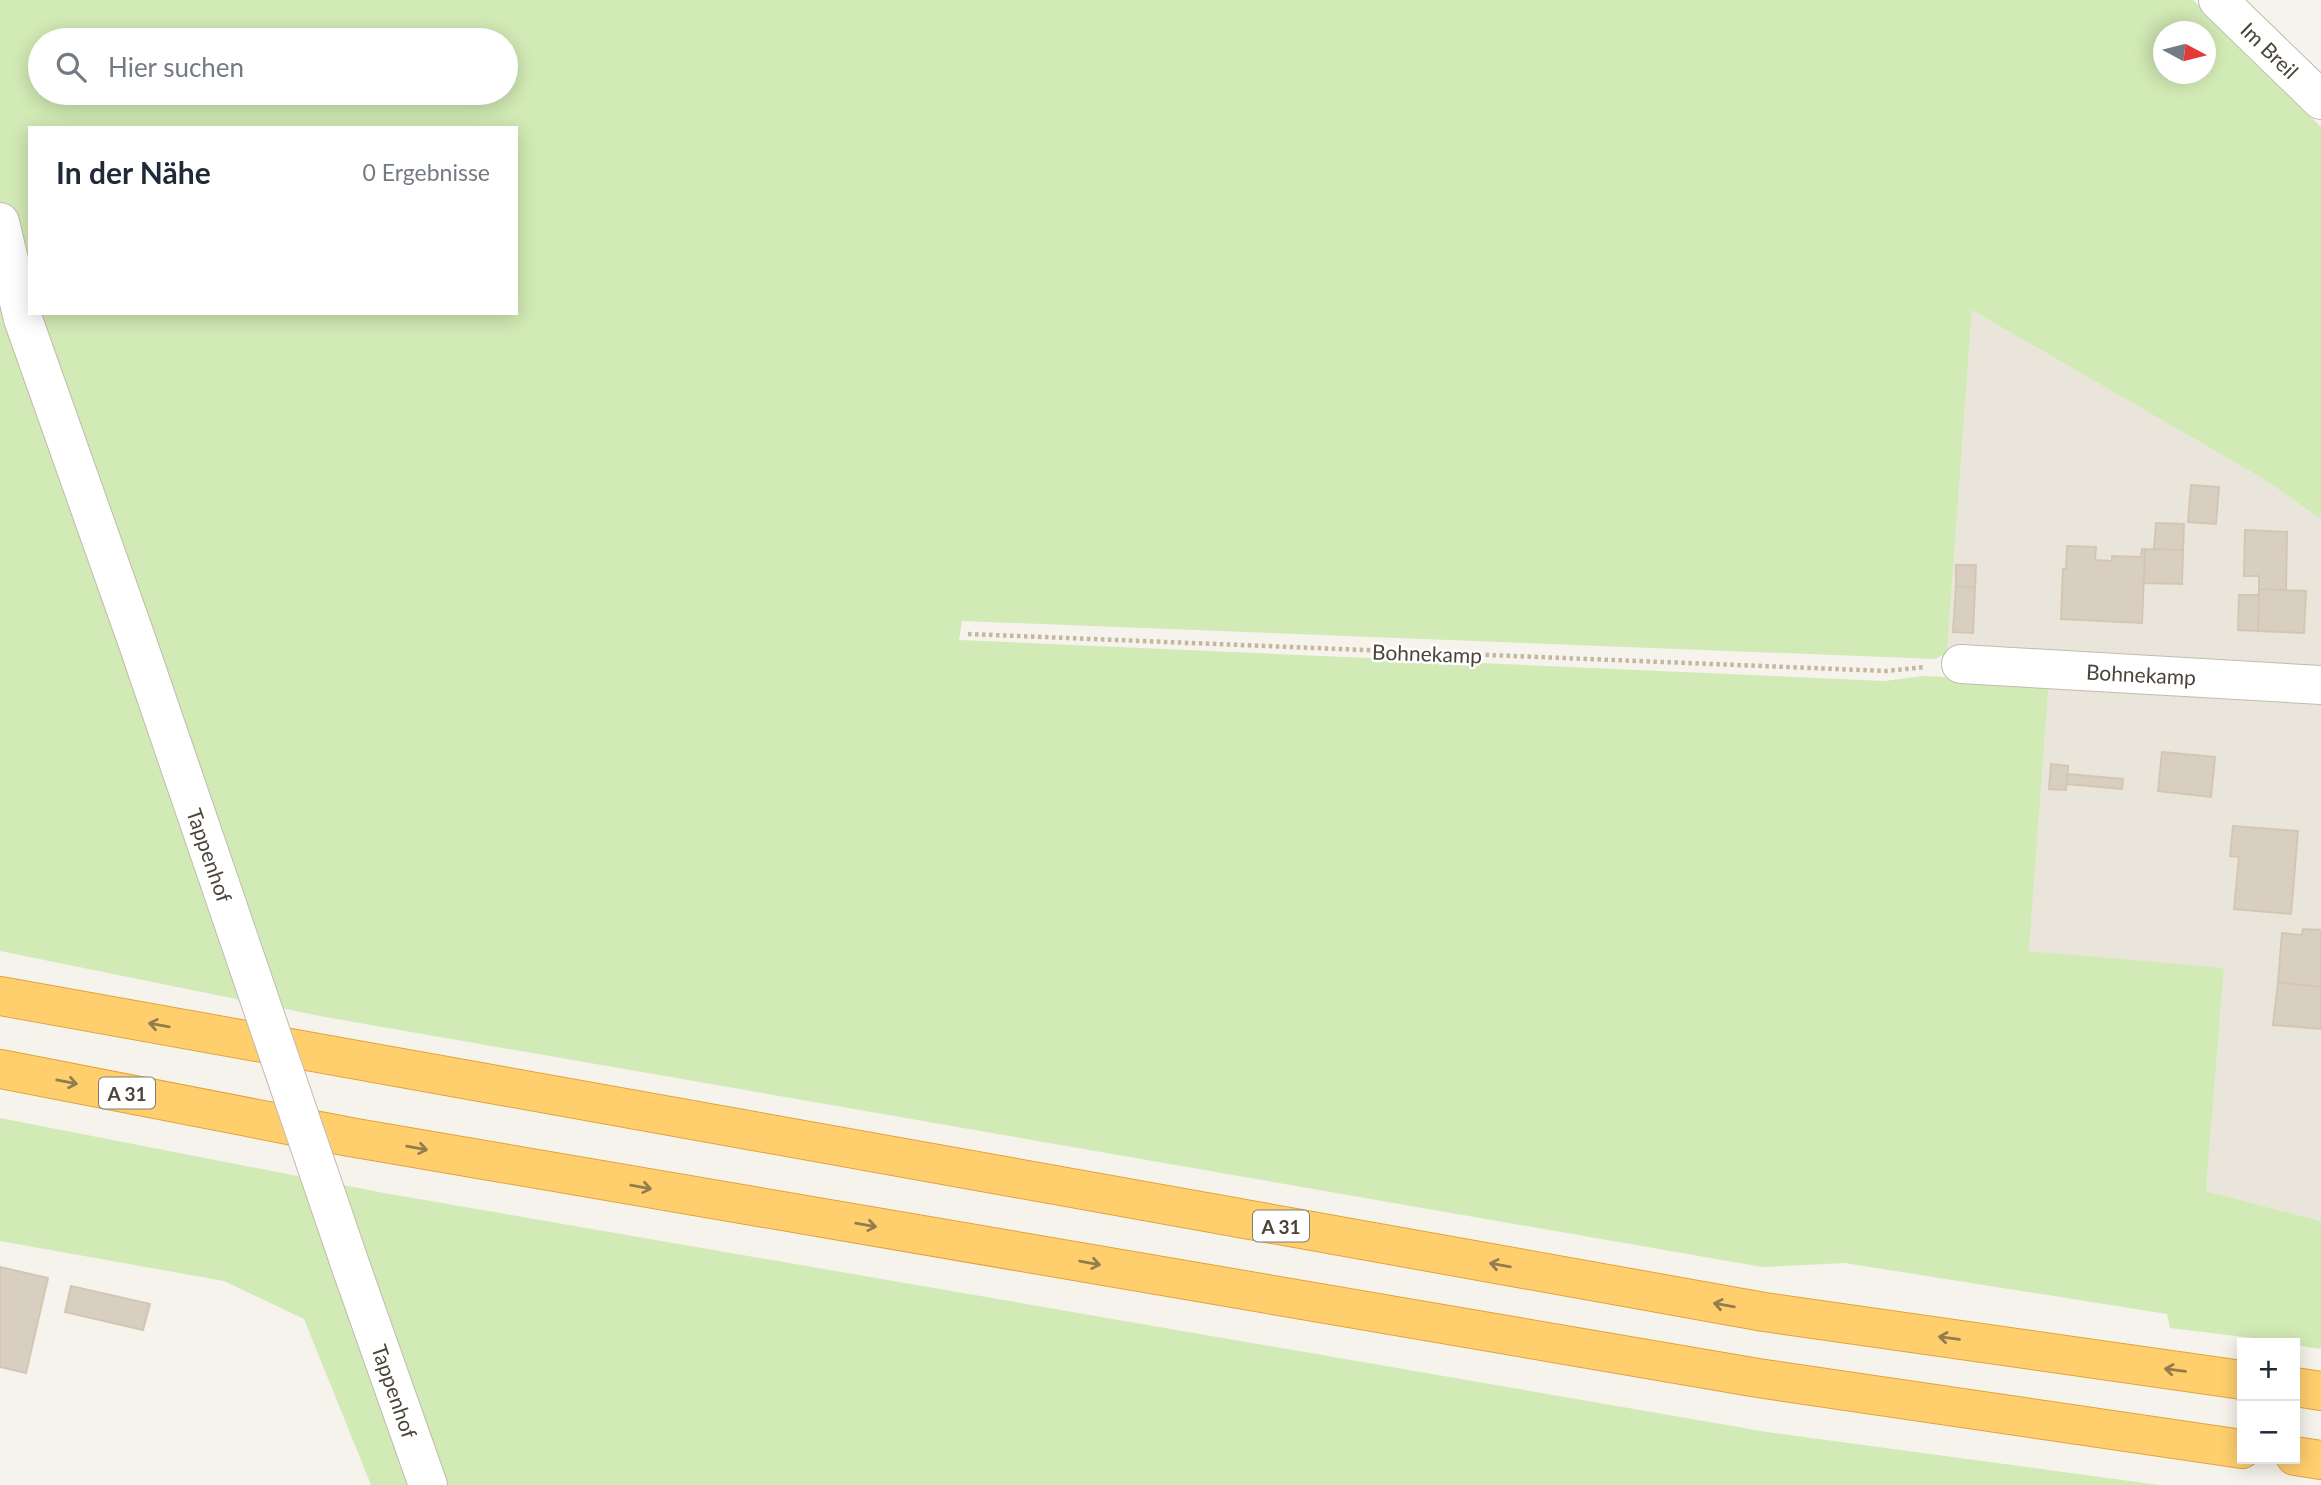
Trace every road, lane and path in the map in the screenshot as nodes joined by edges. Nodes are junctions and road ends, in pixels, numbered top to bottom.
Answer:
1 (2218, 0) edge
2 (2321, 100) edge
3 (0, 222) edge
4 (968, 634) dead end
5 (1961, 664) dead end
6 (1886, 671) dead end
7 (2321, 685) edge
8 (0, 996) edge
9 (0, 1069) edge
10 (2237, 1379) edge
11 (2300, 1388) edge
12 (2321, 1391) edge
13 (2237, 1448) edge
14 (2300, 1457) edge
15 (2321, 1460) edge
16 (428, 1485) edge

1 - 2 street, Im Breil
3 - 16 street, Tappenhof, bridge
4 - 6 path, Bohnekamp
5 - 7 street, Bohnekamp
10 -> 8 highway, A 31
9 -> 13 highway, A 31
11 - 12 highway
14 - 15 highway

